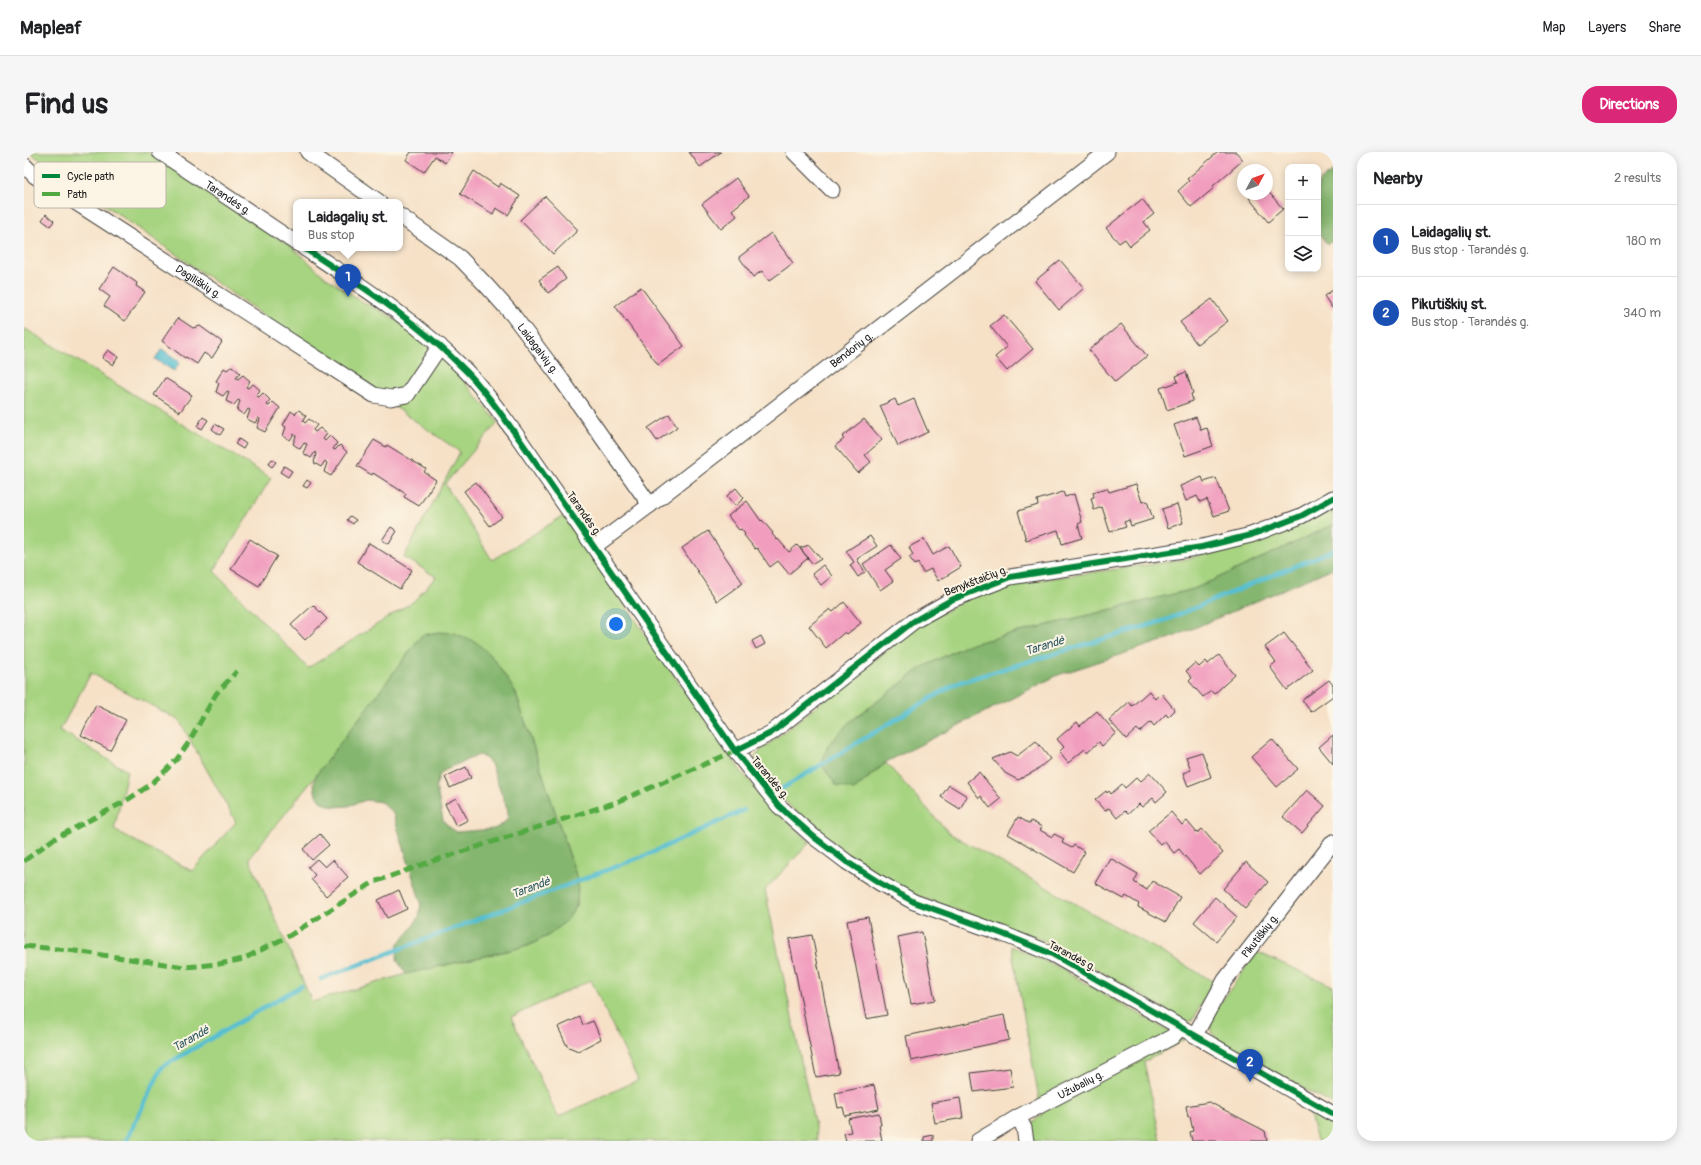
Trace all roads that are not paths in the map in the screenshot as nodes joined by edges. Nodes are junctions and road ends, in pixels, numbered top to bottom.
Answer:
1 (160, 152) edge
2 (308, 152) edge
3 (794, 152) edge
4 (1107, 152) edge
5 (24, 165) edge
6 (34, 175) edge
7 (832, 190) dead end
8 (375, 199) edge
9 (85, 208) edge
10 (403, 218) edge
11 (293, 241) edge
12 (308, 251) edge
13 (440, 346) junction
14 (1333, 498) edge
15 (650, 505) junction
16 (595, 546) junction
17 (735, 751) junction
18 (1333, 842) edge
19 (1181, 1027) junction
20 (1195, 1035) junction
21 (1333, 1114) edge
22 (1018, 1118) junction
23 (978, 1141) edge
24 (1026, 1141) edge

1 - 11 street, Tarandės g.
2 - 8 street
3 - 7 street
4 - 15 street, Bendorių g.
5 - 6 street, Dagiliškių g.
9 - 13 street, Dagiliškių g.
10 - 15 street, Laidagalvių g.
12 - 13 street, Tarandės g.
13 - 16 street, Tarandės g.
14 - 17 street, Benykštaičių g.
15 - 16 street, Bendorių g.
16 - 17 street, Tarandės g.
17 - 19 street, Tarandės g.
18 - 20 street, Pikutiškių g.
19 - 20 street, Tarandės g.
19 - 22 street, Užubalių g.
20 - 21 street, Tarandės g.
22 - 23 street, Užubalių g.
22 - 24 street

